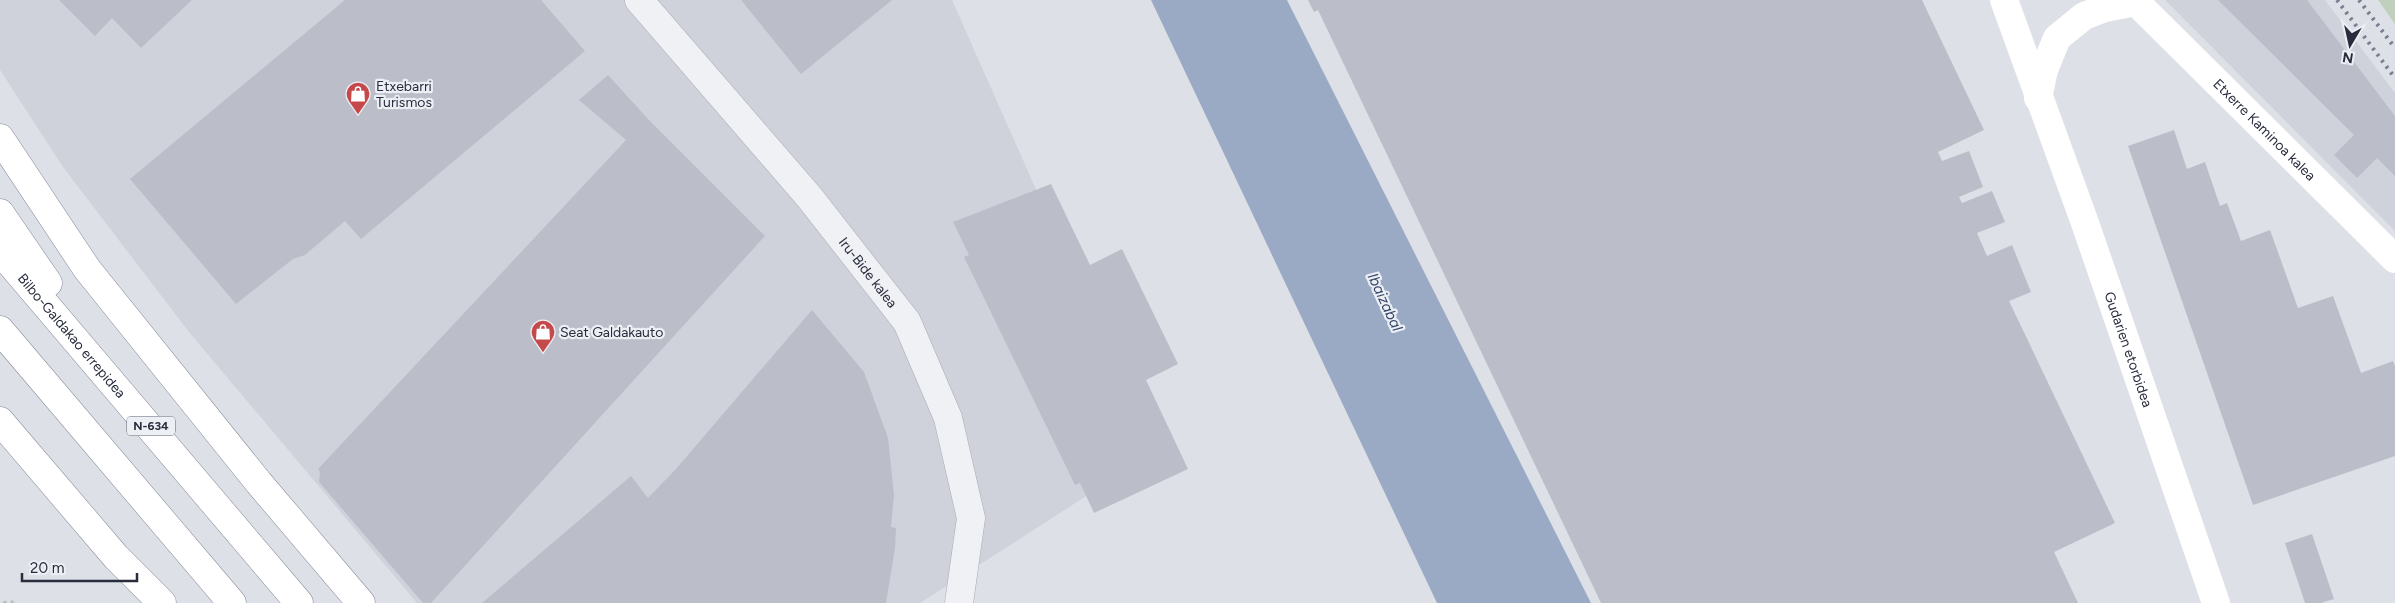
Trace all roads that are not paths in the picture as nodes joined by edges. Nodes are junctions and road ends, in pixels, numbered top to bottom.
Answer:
1 (639, 0) edge
2 (2004, 0) edge
3 (2135, 1) edge
4 (2038, 98) junction
5 (0, 138) edge
6 (0, 213) edge
7 (0, 251) edge
8 (2395, 259) edge
9 (0, 330) edge
10 (124, 394) junction
11 (0, 421) edge
12 (162, 603) edge
13 (232, 603) edge
14 (299, 603) edge
15 (360, 603) edge
16 (959, 603) edge
17 (2216, 603) edge

1 - 16 street, Iru-Bide kalea
2 - 4 main road, Gudarien etorbidea
3 - 4 main road
3 - 8 main road, Etxerre Kaminoa kalea
4 - 17 main road, Gudarien etorbidea
5 - 15 main road
6 - 10 main road
7 - 10 main road, Bilbo-Galdakao errepidea / N-634
9 - 13 main road
10 - 14 main road, Bilbo-Galdakao errepidea / N-634
11 - 12 main road

